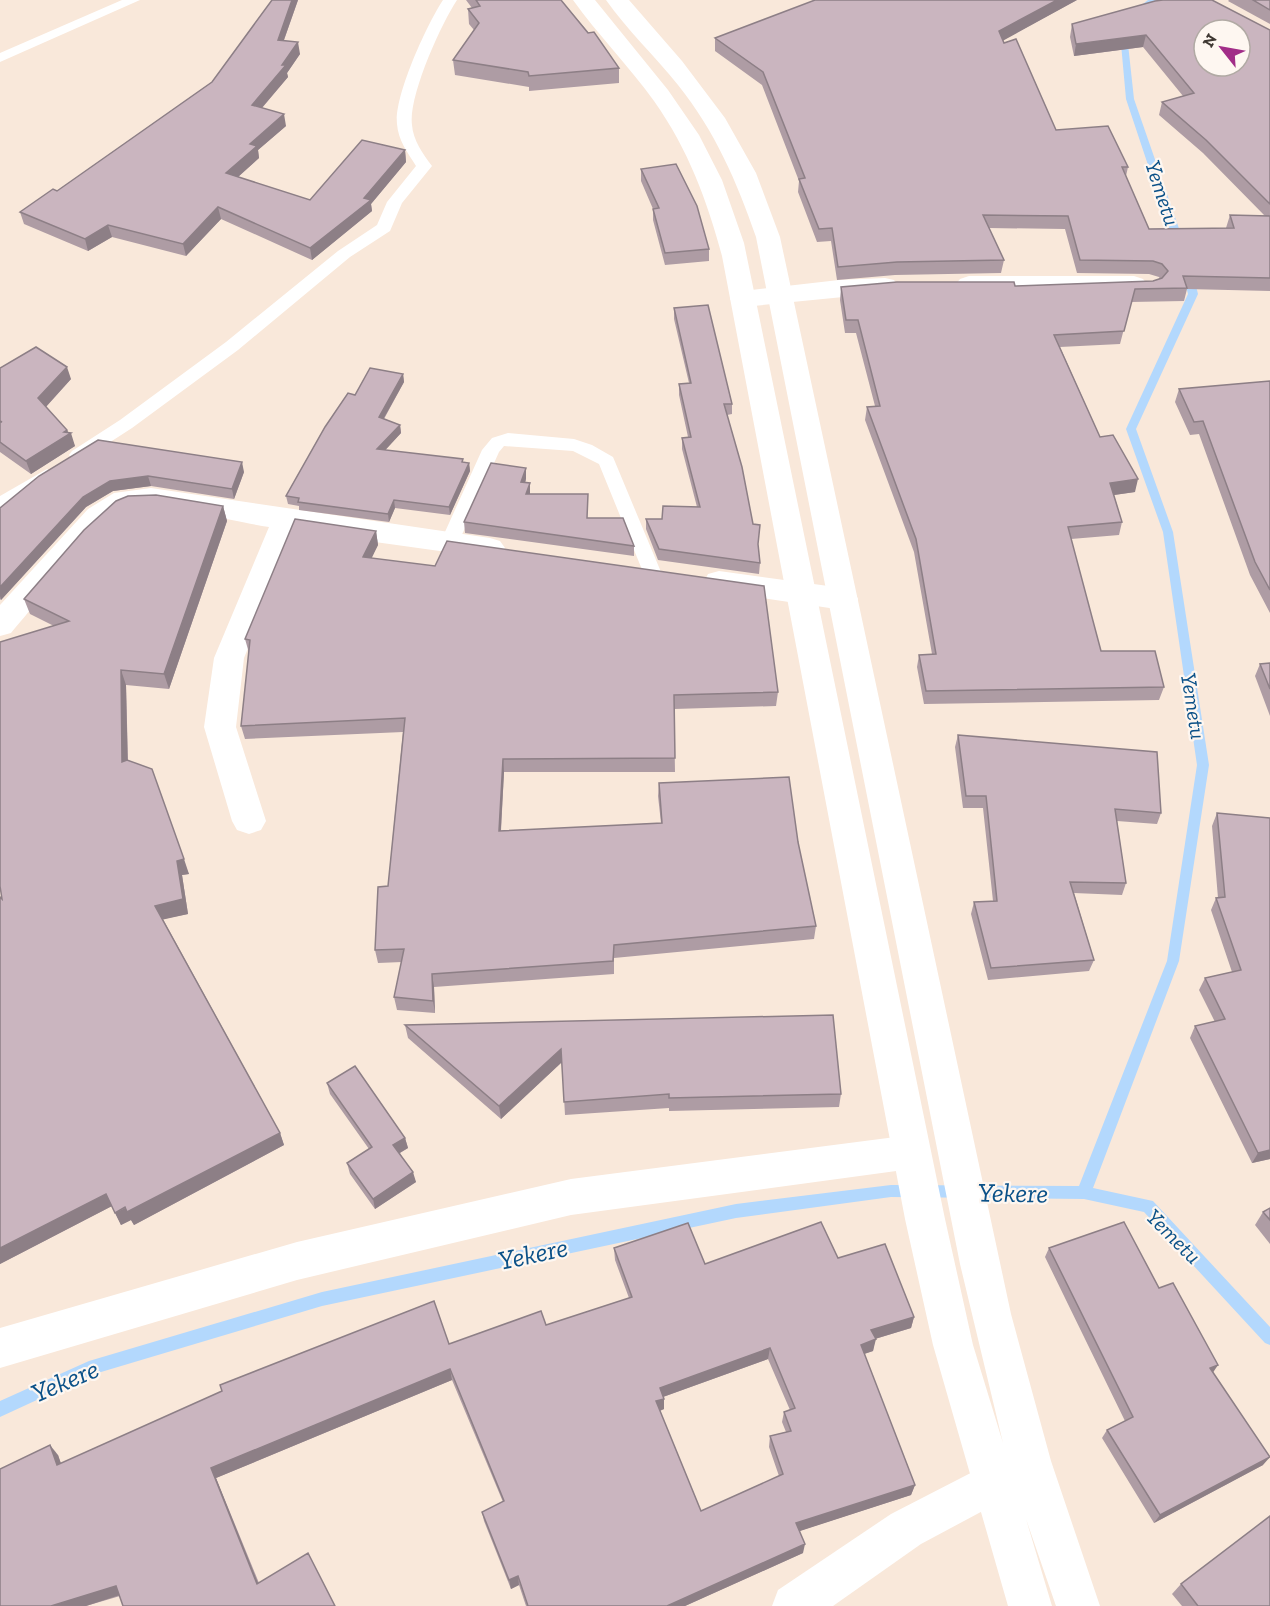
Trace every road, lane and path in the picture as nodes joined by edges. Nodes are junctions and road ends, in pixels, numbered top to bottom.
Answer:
1 (133, 0) edge
2 (450, 0) edge
3 (584, 0) edge
4 (617, 0) edge
5 (0, 58) edge
6 (945, 284) edge
7 (1149, 284) edge
8 (910, 286) edge
9 (779, 294) junction
10 (743, 299) junction
11 (0, 504) edge
12 (286, 520) junction
13 (449, 543) junction
14 (517, 552) edge
15 (618, 567) edge
16 (671, 575) junction
17 (803, 594) junction
18 (843, 599) junction
19 (0, 625) edge
20 (249, 821) dead end
21 (918, 1185) junction
22 (0, 1348) edge
23 (992, 1483) junction
24 (794, 1606) edge
25 (1030, 1606) edge
26 (1078, 1606) edge

1 - 5 lane
2 - 11 lane
3 - 10 main road
4 - 9 main road
6 - 7 main road
8 - 9 main road
9 - 10 main road
9 - 18 main road
10 - 17 main road
12 - 13 main road
12 - 19 main road
12 - 20 main road
13 - 14 main road
13 - 16 lane
15 - 16 main road
16 - 17 main road
17 - 18 main road
17 - 21 main road
18 - 26 main road
21 - 22 main road
21 - 23 main road
23 - 24 main road
23 - 25 main road

